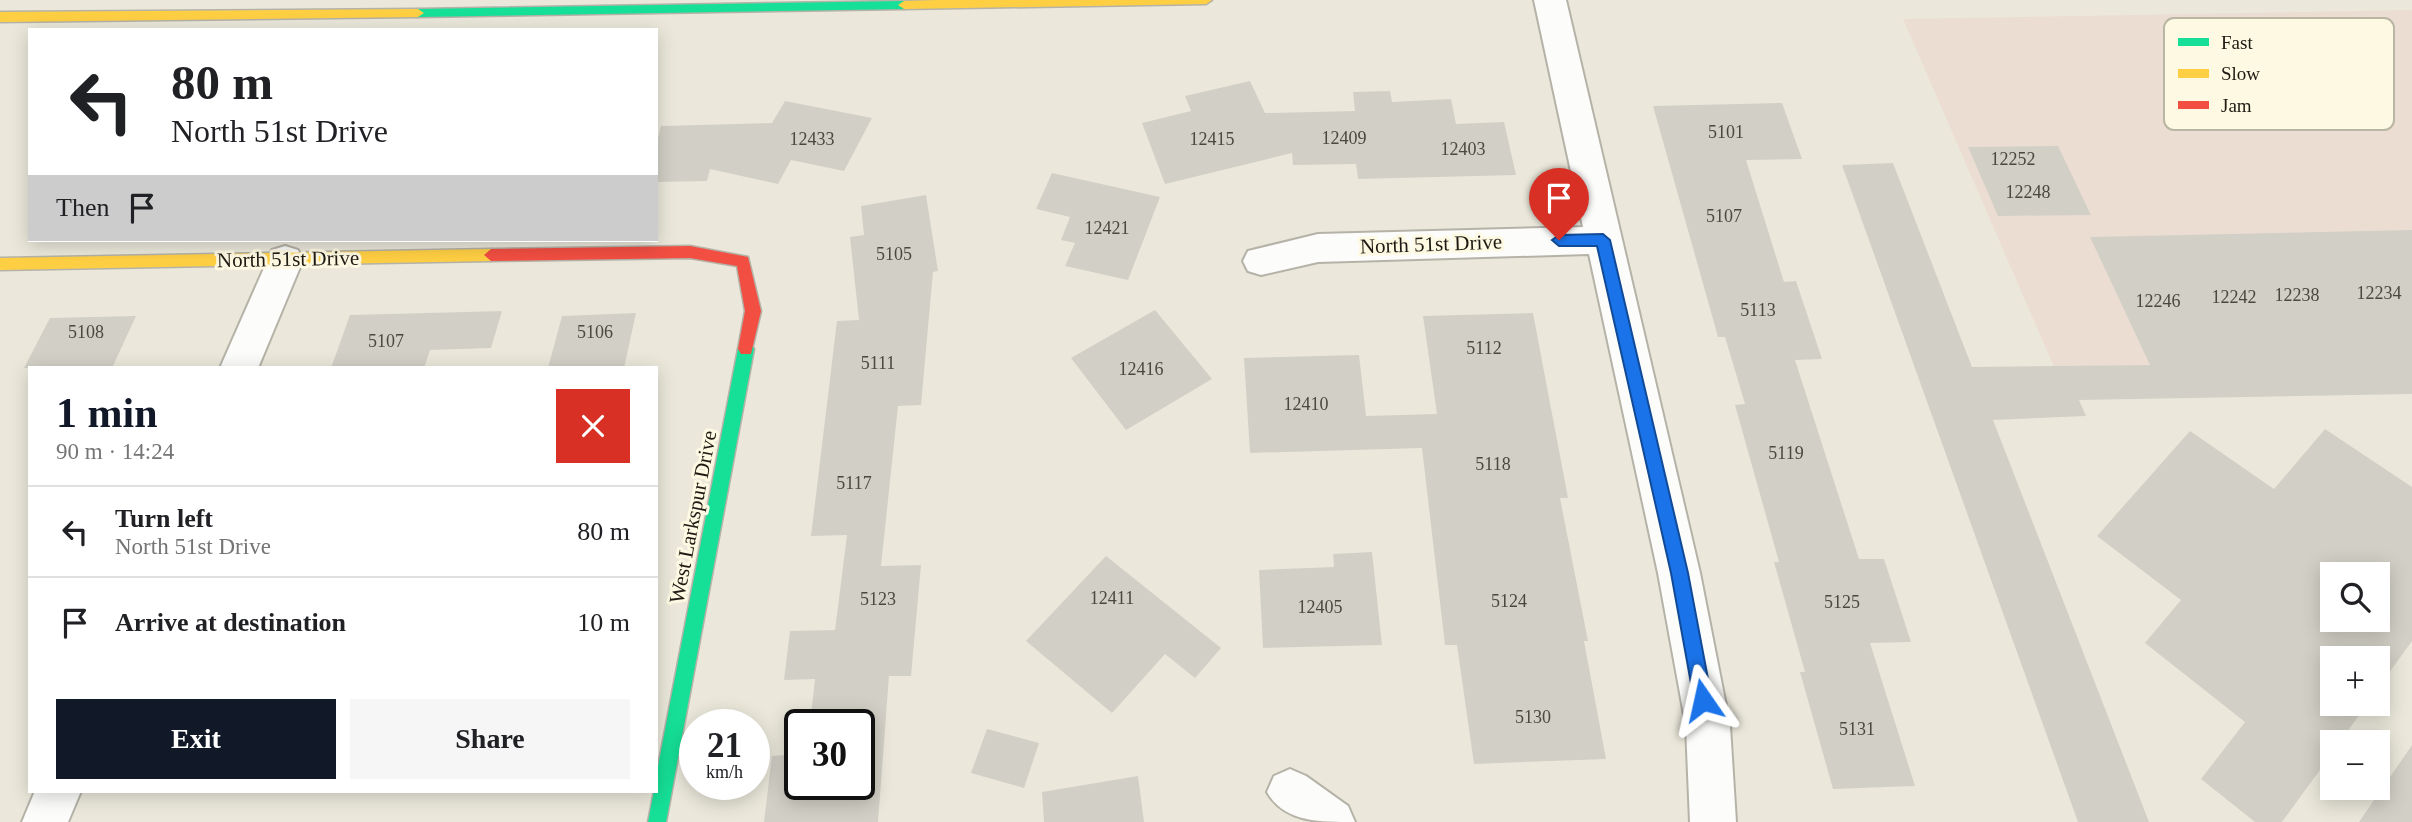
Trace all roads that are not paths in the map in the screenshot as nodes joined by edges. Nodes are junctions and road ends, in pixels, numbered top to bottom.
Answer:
1 (1206, 0) edge
2 (1550, 0) edge
3 (211, 8) edge
4 (0, 17) edge
5 (1603, 240) junction
6 (285, 260) junction
7 (743, 261) joint
8 (1261, 261) dead end
9 (0, 264) edge
10 (240, 366) edge
11 (1290, 792) dead end
12 (57, 793) edge
13 (45, 822) edge
14 (657, 822) edge
15 (1332, 822) edge
16 (1713, 822) edge

1 - 3 main road
2 - 5 street
3 - 4 main road
5 - 8 street, North 51st Drive
5 - 16 street
6 - 7 main road, North 51st Drive
6 - 9 main road, North 51st Drive
6 - 10 street
7 - 14 main road, West Larkspur Drive
11 - 15 street
12 - 13 street

